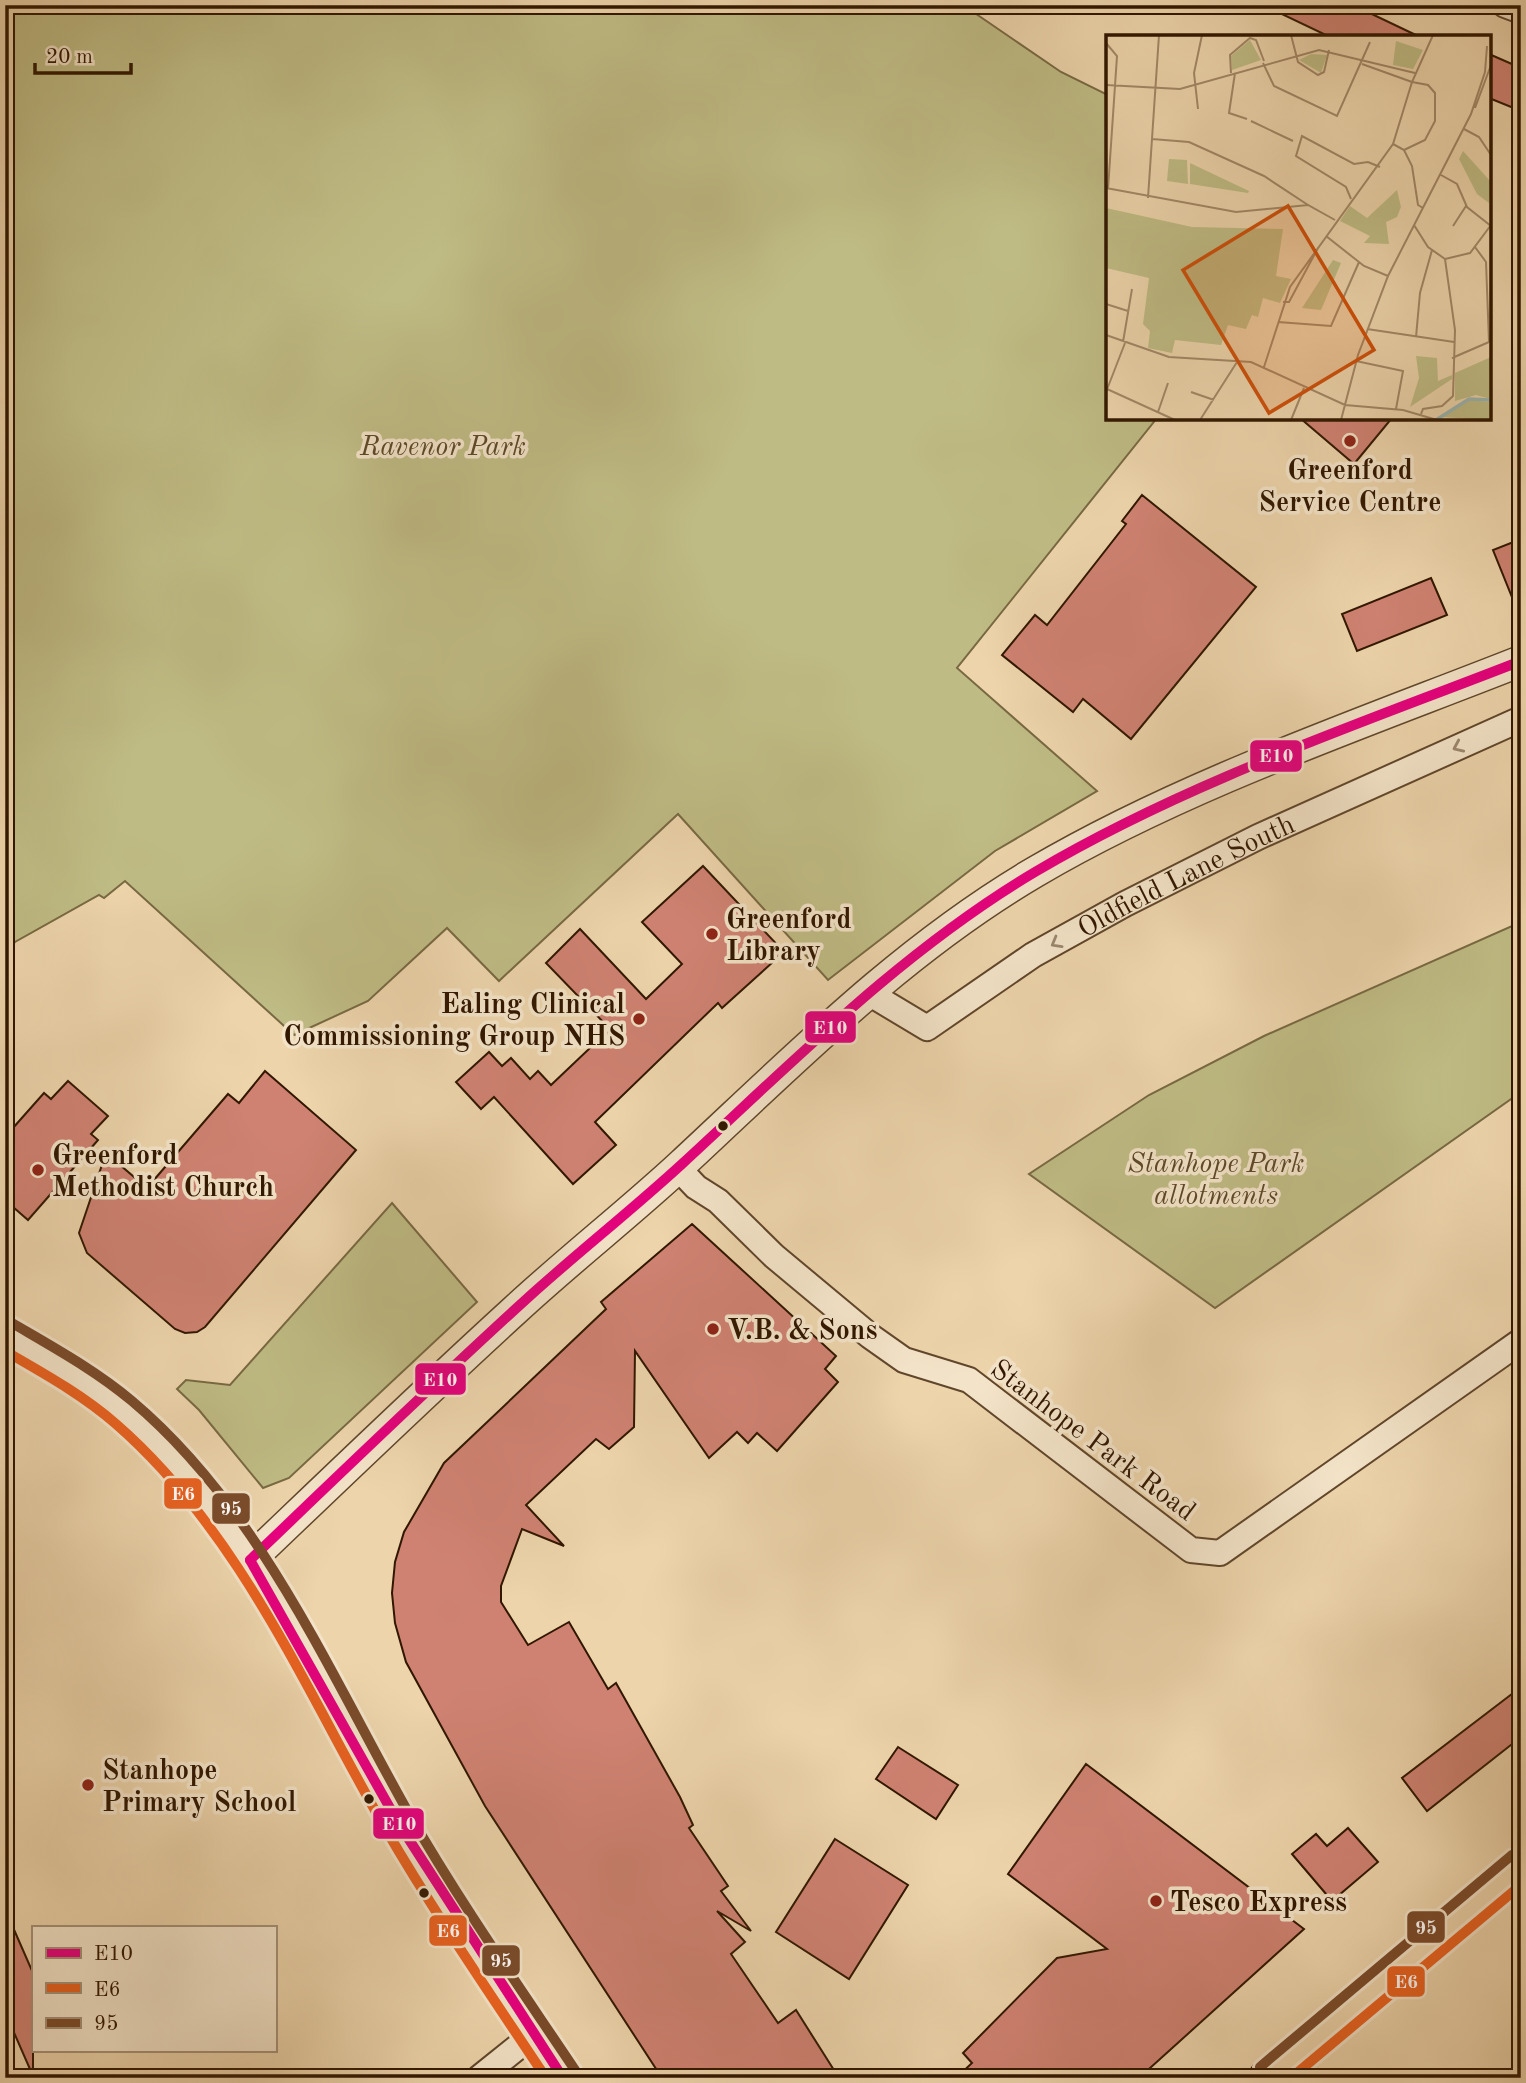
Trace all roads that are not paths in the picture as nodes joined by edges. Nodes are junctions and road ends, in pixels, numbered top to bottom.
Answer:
1 (1505, 5) edge
2 (1521, 11) edge
3 (1521, 661) edge
4 (1521, 719) edge
5 (867, 992) junction
6 (678, 1168) junction
7 (5, 1335) edge
8 (1521, 1341) edge
9 (250, 1560) junction
10 (1521, 1866) edge
11 (534, 2034) junction
12 (480, 2078) edge
13 (563, 2078) edge
14 (1269, 2078) edge

1 - 2 street
3 - 5 street
4 -> 5 street, Oldfield Lane South
5 - 6 street
6 - 8 street, Stanhope Park Road
6 - 9 street
7 - 9 main road
9 - 11 main road
10 - 14 main road
11 - 12 street
11 - 13 main road

